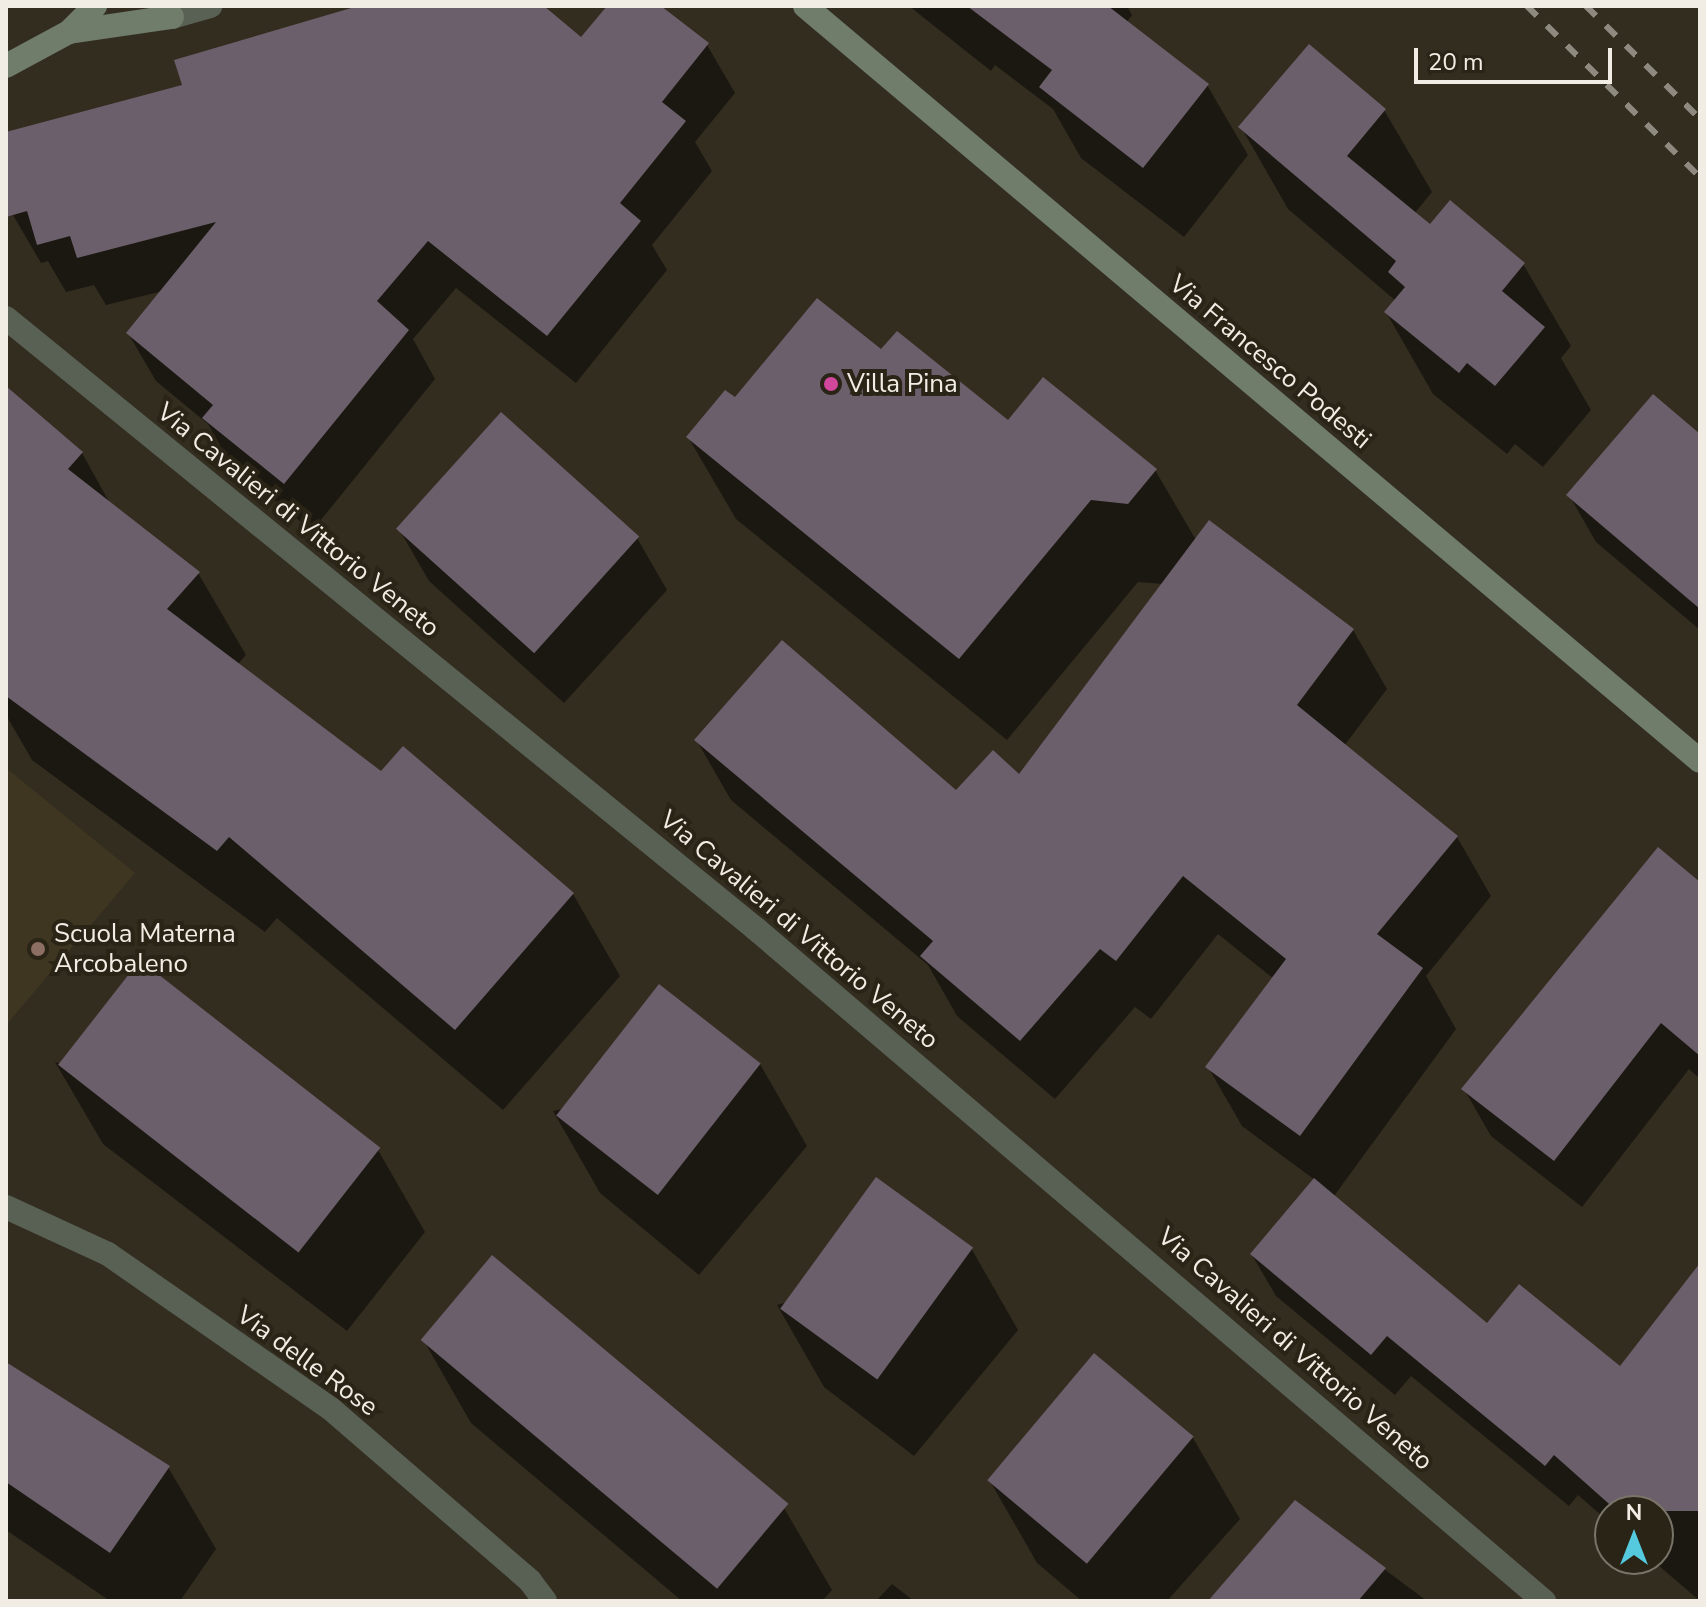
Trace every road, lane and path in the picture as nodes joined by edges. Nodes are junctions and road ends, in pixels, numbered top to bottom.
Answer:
1 (95, 6) edge
2 (210, 6) edge
3 (805, 6) edge
4 (172, 17) joint
5 (69, 32) junction
6 (6, 66) edge
7 (6, 318) edge
8 (1700, 761) edge
9 (6, 1207) edge
10 (545, 1601) edge
11 (1544, 1601) edge

1 - 5 main road
2 - 4 street
3 - 8 main road, Via Francesco Podesti
4 - 5 main road
5 - 6 main road
7 - 11 street, Via Cavalieri di Vittorio Veneto
9 - 10 street, Via delle Rose

